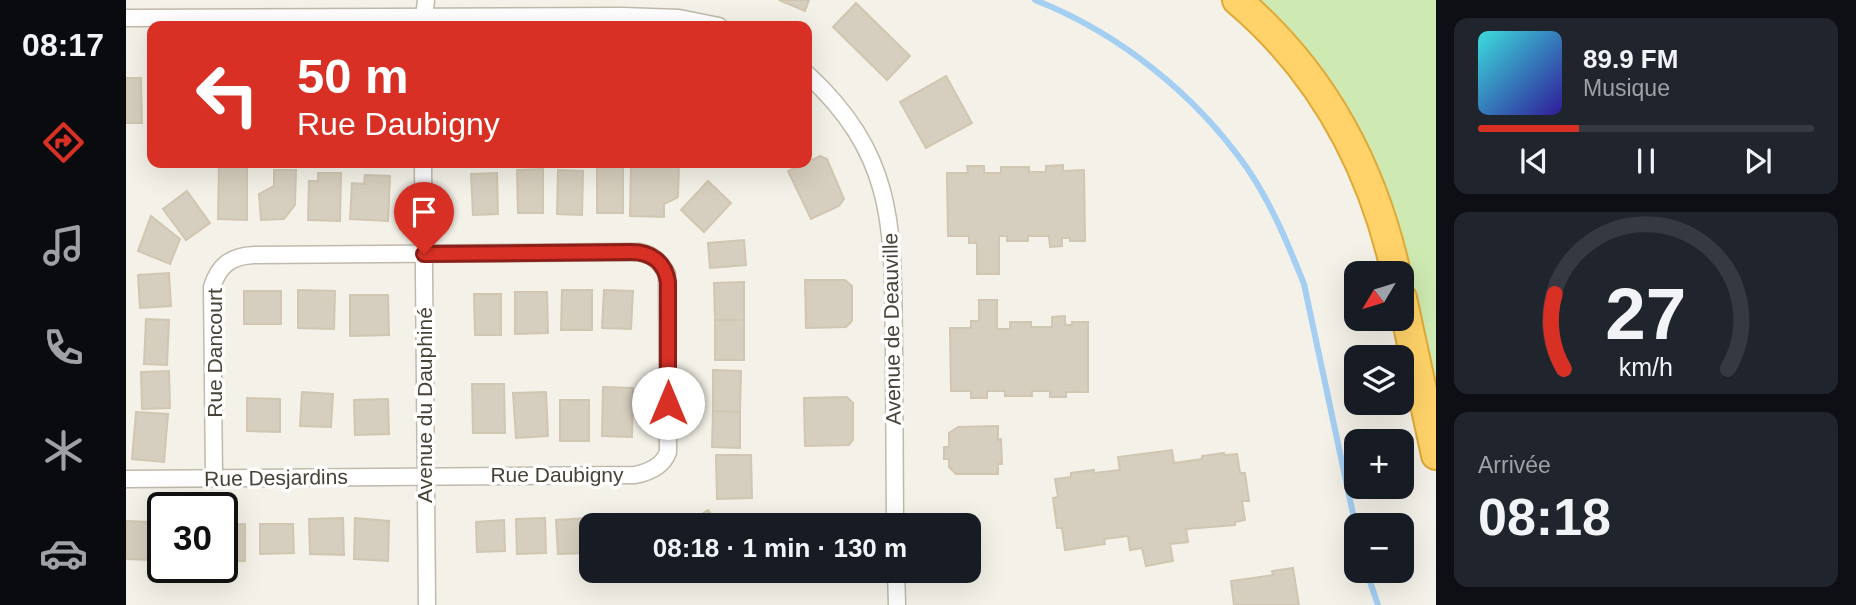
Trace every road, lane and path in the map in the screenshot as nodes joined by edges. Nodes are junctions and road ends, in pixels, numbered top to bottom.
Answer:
1 (426, 0) edge
2 (436, 0) edge
3 (1237, 0) edge
4 (126, 18) edge
5 (349, 21) edge
6 (423, 21) edge
7 (424, 21) edge
8 (470, 21) edge
9 (686, 21) edge
10 (812, 79) edge
11 (423, 168) edge
12 (424, 254) junction
13 (1393, 261) edge
14 (1409, 331) edge
15 (1436, 455) edge
16 (425, 476) junction
17 (214, 478) junction
18 (126, 479) edge
19 (895, 513) edge
20 (896, 583) edge
21 (427, 605) edge
22 (897, 605) edge

1 - 6 street
2 - 7 street
3 - 13 highway
4 - 5 street
8 - 9 street
10 - 19 street, Avenue de Deauville
11 - 12 street, Avenue du Dauphiné
12 - 16 street, Avenue du Dauphiné
12 - 16 street, Rue Daubigny
12 - 17 street, Rue Dancourt
14 - 15 highway
16 - 17 street, Rue Desjardins
16 - 21 street, Avenue du Dauphiné
17 - 18 street, Rue Desjardins
20 - 22 street

